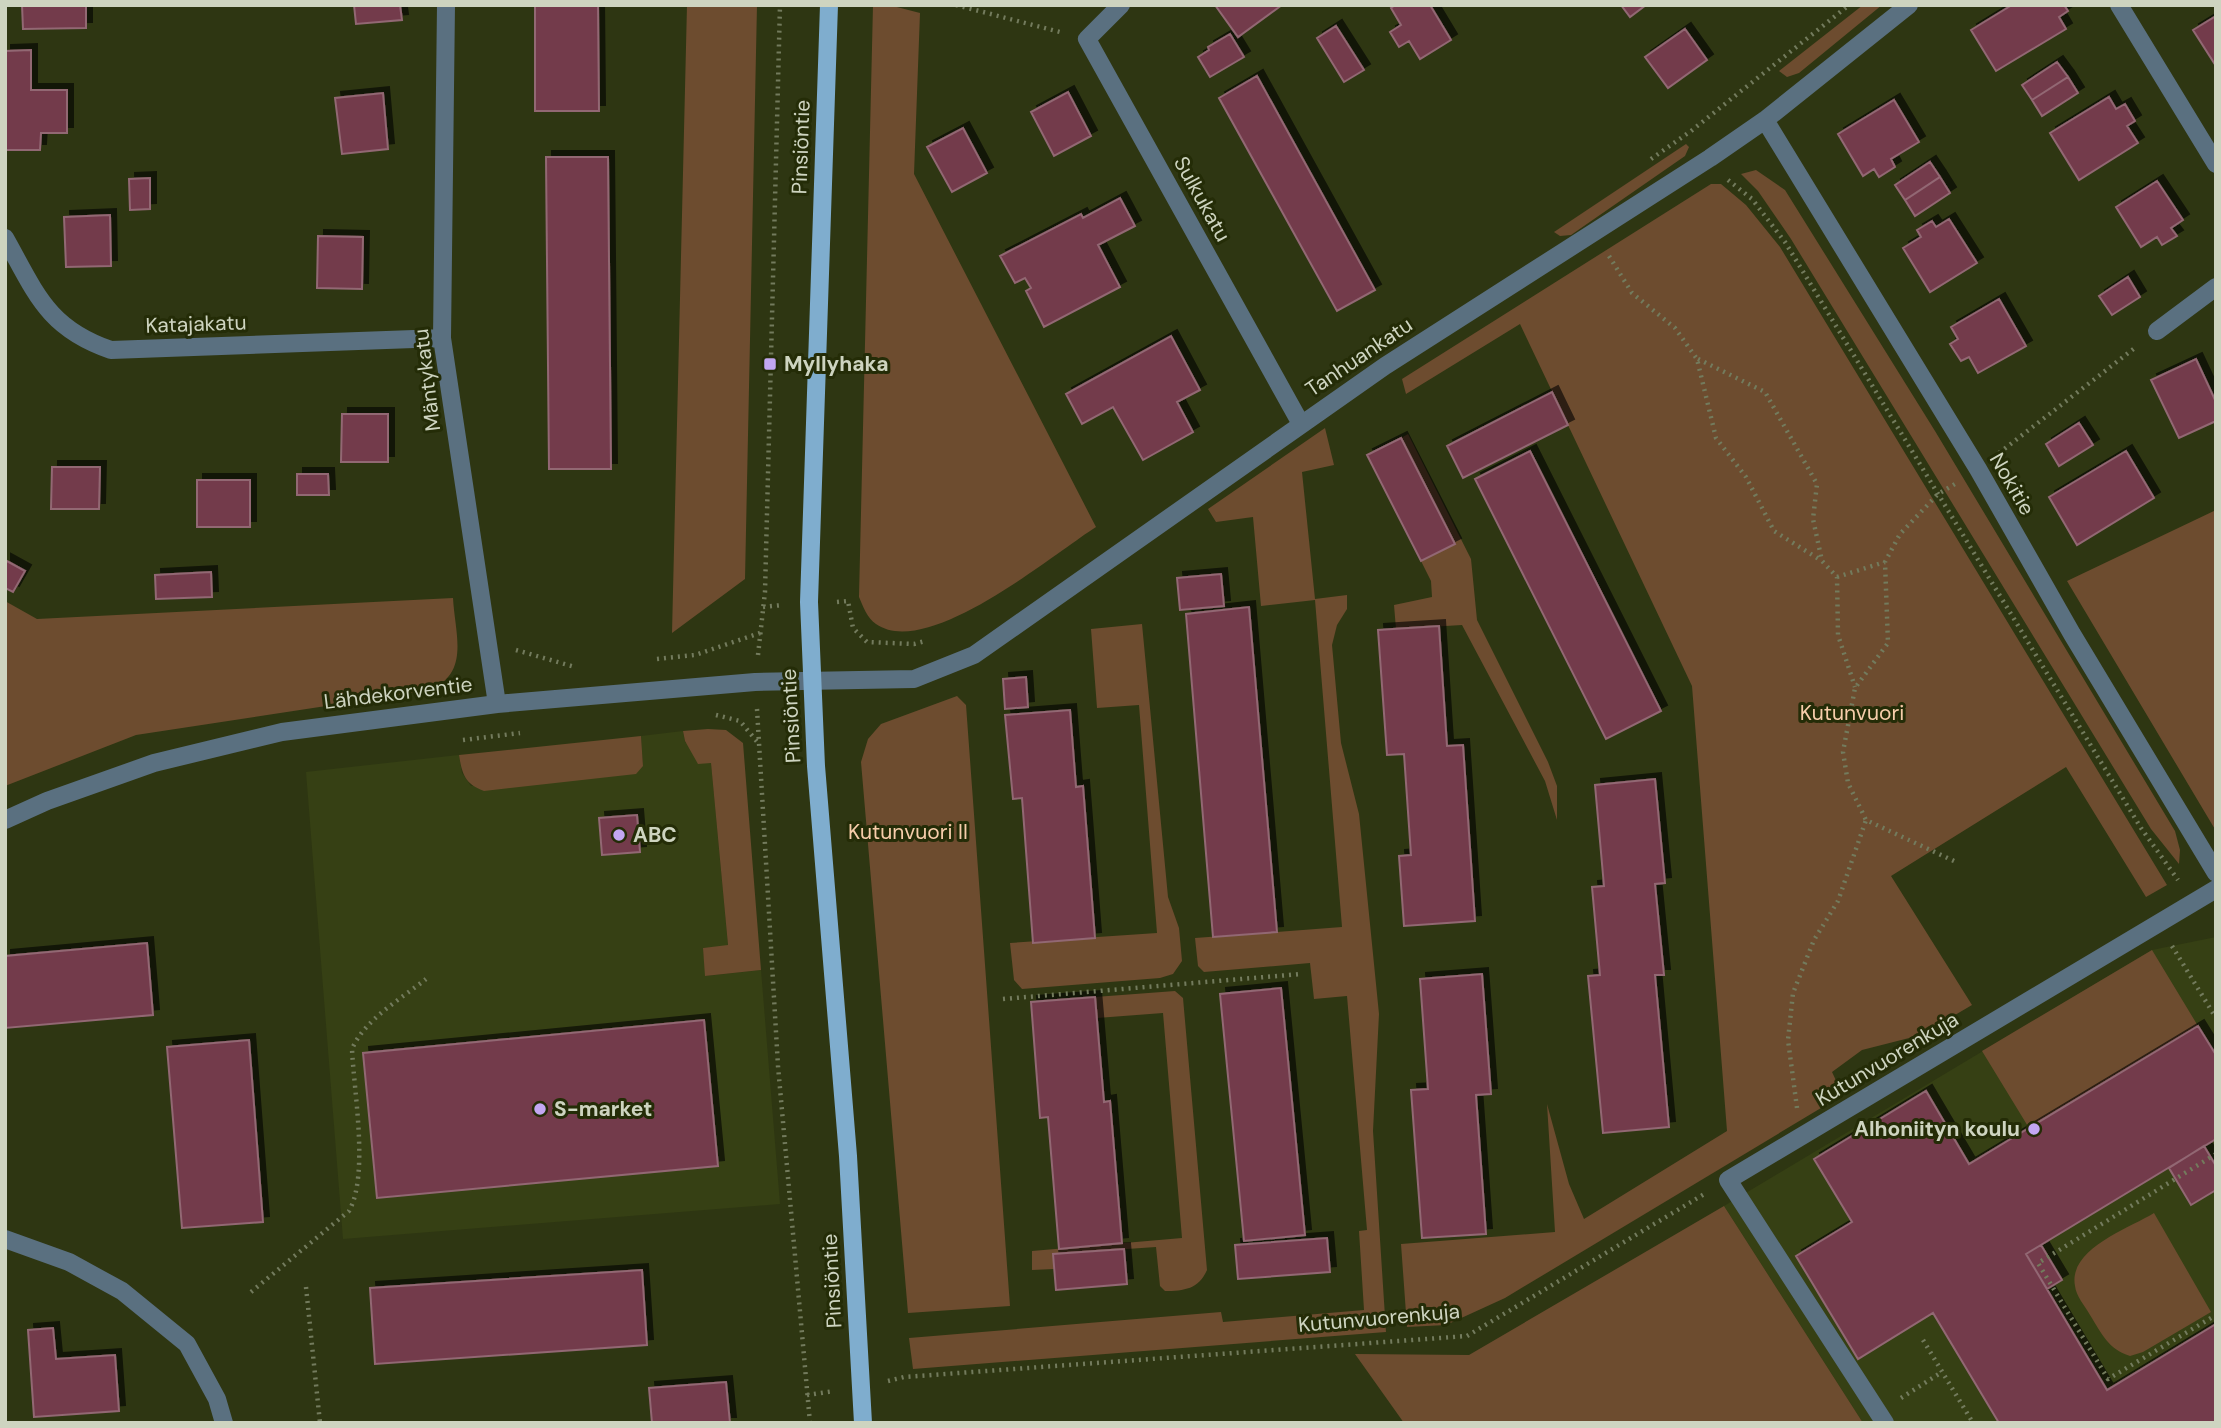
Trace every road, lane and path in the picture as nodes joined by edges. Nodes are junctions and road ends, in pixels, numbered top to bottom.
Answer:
1 (446, 5) edge
2 (780, 5) edge
3 (829, 5) edge
4 (956, 5) edge
5 (1121, 5) edge
6 (1849, 5) edge
7 (1909, 5) edge
8 (2119, 5) edge
9 (1087, 39) junction
10 (1765, 120) junction
11 (1691, 131) junction
12 (1710, 159) junction
13 (1645, 163) dead end
14 (2216, 163) edge
15 (1594, 232) junction
16 (5, 238) edge
17 (2216, 287) edge
18 (2157, 331) joint
19 (442, 338) junction
20 (1696, 359) junction
21 (1301, 424) junction
22 (1978, 469) junction
23 (1938, 494) junction
24 (1822, 561) junction
25 (1885, 562) junction
26 (1837, 576) junction
27 (809, 602) junction
28 (763, 607) junction
29 (760, 633) junction
30 (936, 639) dead end
31 (488, 642) junction
32 (655, 659) dead end
33 (588, 666) dead end
34 (811, 681) junction
35 (755, 682) junction
36 (1855, 688) junction
37 (497, 704) junction
38 (712, 714) dead end
39 (528, 733) dead end
40 (461, 740) dead end
41 (759, 744) junction
42 (5, 820) edge
43 (1866, 820) junction
44 (1954, 861) dead end
45 (2216, 873) edge
46 (2216, 889) edge
47 (2195, 904) junction
48 (2159, 925) junction
49 (1301, 974) dead end
50 (426, 979) dead end
51 (1003, 999) dead end
52 (2216, 1018) edge
53 (1801, 1137) junction
54 (2216, 1154) edge
55 (1728, 1180) junction
56 (5, 1239) edge
57 (306, 1287) dead end
58 (251, 1292) dead end
59 (2216, 1315) edge
60 (1923, 1340) dead end
61 (1942, 1372) junction
62 (860, 1388) junction
63 (807, 1395) junction
64 (1882, 1418) edge
65 (225, 1423) edge
66 (320, 1423) edge
67 (810, 1423) edge
68 (863, 1423) edge
69 (1973, 1423) edge

1 - 19 street, Mäntykatu
2 - 28 path
3 - 27 main road, Pinsiöntie
4 - 9 path
5 - 9 street
6 - 11 path
7 - 10 street, Tanhuankatu
8 - 14 street
9 - 21 street, Sulkukatu
10 - 12 street, Tanhuankatu
10 - 22 street, Nokitie
11 - 12 path
11 - 13 path
12 - 15 street, Tanhuankatu
12 - 23 path
15 - 20 path
15 - 21 street, Tanhuankatu
16 - 19 street, Katajakatu
17 - 18 street
18 - 22 path
19 - 31 street, Mäntykatu
20 - 24 path
20 - 24 path
21 - 34 street, Tanhuankatu
22 - 23 path
22 - 45 street, Nokitie
23 - 25 path
23 - 47 path
24 - 26 path
25 - 26 path
25 - 36 path
26 - 36 path
27 - 28 path
27 - 30 path
27 - 34 main road, Pinsiöntie
28 - 29 path
29 - 32 path
29 - 35 path
31 - 33 path
31 - 37 street, Mäntykatu
34 - 35 street, Lähdekorventie
34 - 62 main road, Pinsiöntie
35 - 37 street, Lähdekorventie
35 - 41 path
36 - 43 path
37 - 42 street, Lähdekorventie
38 - 41 path
39 - 40 path
41 - 63 path
43 - 44 path
43 - 53 path
46 - 47 street, Kutunvuorenkuja
47 - 48 street, Kutunvuorenkuja
48 - 52 path
48 - 53 street, Kutunvuorenkuja
49 - 51 path
50 - 58 path
53 - 55 street, Kutunvuorenkuja
54 - 59 path
55 - 62 path, Kutunvuorenkuja
55 - 64 street
56 - 65 street
57 - 66 path
60 - 61 path
61 - 64 path
61 - 69 path
62 - 63 path, Kutunvuorenkuja
62 - 68 main road, Pinsiöntie
63 - 67 path

